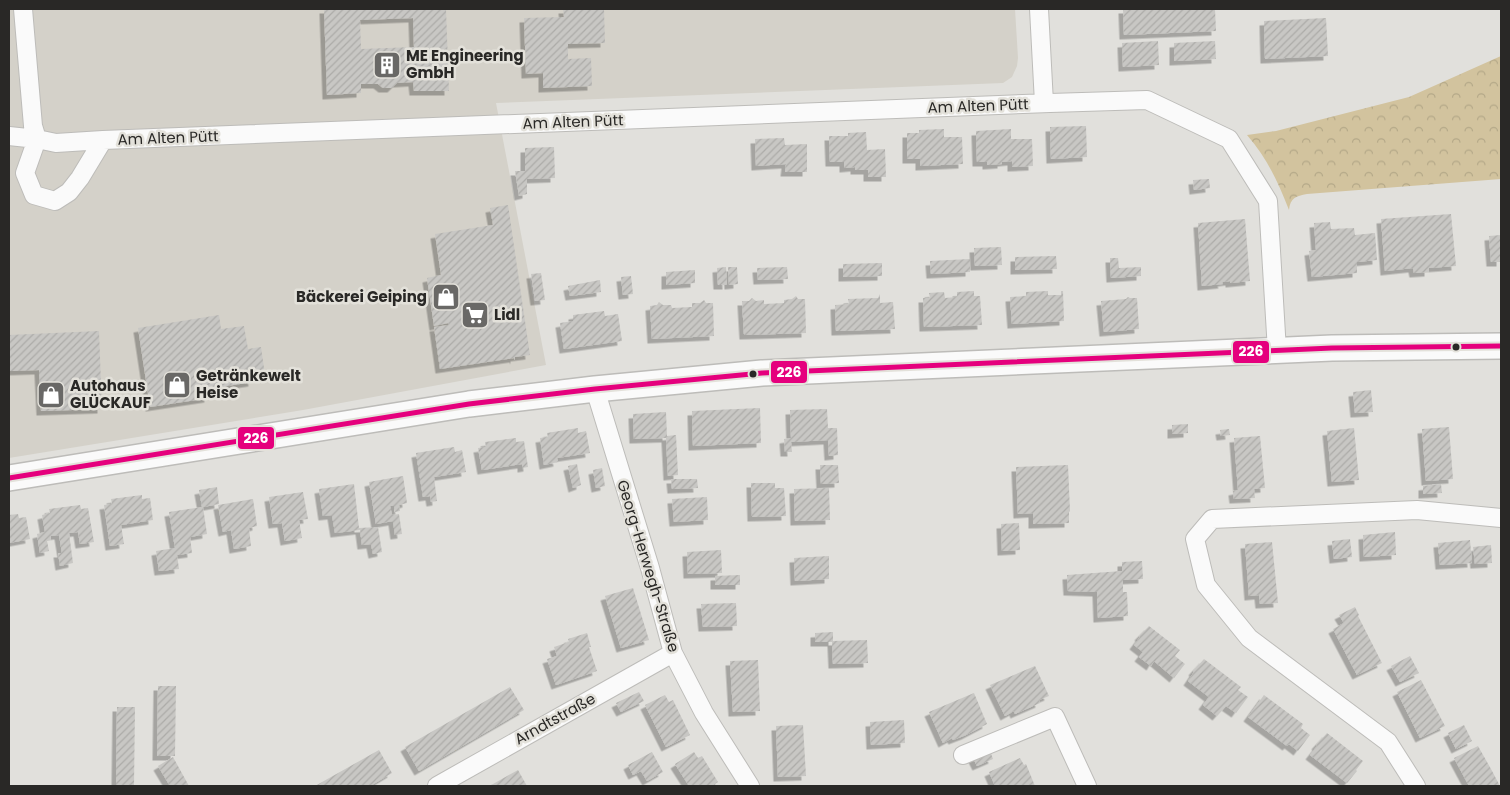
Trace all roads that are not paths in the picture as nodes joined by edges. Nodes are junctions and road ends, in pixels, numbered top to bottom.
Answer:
1 (23, 9) edge
2 (1039, 9) edge
3 (1044, 104) junction
4 (9, 136) edge
5 (37, 139) junction
6 (103, 140) junction
7 (1501, 346) edge
8 (1276, 351) junction
9 (595, 389) junction
10 (9, 478) edge
11 (1501, 518) edge
12 (673, 653) junction
13 (963, 755) dead end
14 (437, 786) edge
15 (750, 786) edge
16 (1087, 786) edge
17 (1416, 786) edge

1 - 5 street, Am Alten Pütt
2 - 3 street, Am Alten Pütt
3 - 6 street, Am Alten Pütt
3 - 8 street, Am Alten Pütt
4 - 5 street, Am Alten Pütt
5 - 6 street, Am Alten Pütt
5 - 6 street, Am Alten Pütt
7 - 8 main road
8 - 9 main road
9 - 10 main road
9 - 12 street, Georg-Herwegh-Straße
11 - 17 street
12 - 14 street, Arndtstraße
12 - 15 street, Georg-Herwegh-Straße
13 - 16 street

